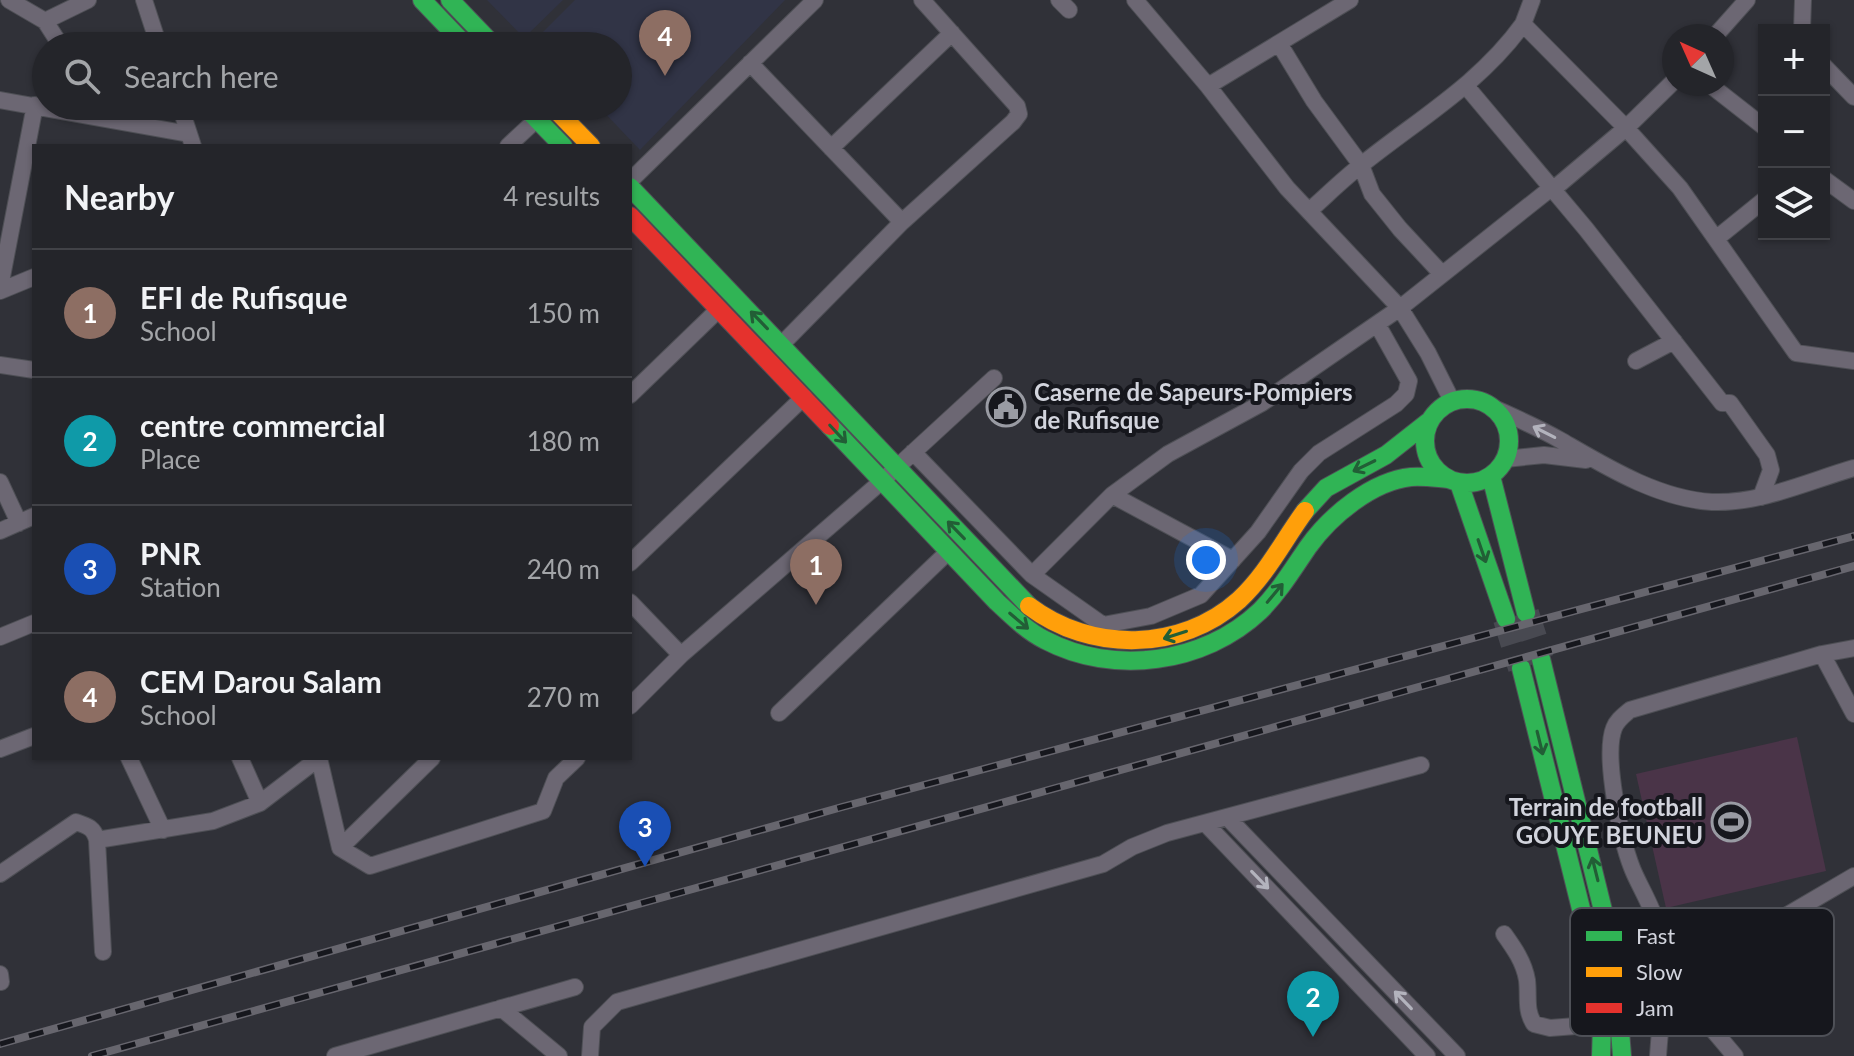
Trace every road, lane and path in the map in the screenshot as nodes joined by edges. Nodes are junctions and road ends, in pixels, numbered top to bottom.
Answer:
1 (9, 0) edge
2 (88, 0) edge
3 (144, 0) edge
4 (422, 0) edge
5 (450, 0) edge
6 (815, 0) edge
7 (922, 0) edge
8 (1135, 0) edge
9 (1350, 0) edge
10 (1532, 0) edge
11 (1747, 0) edge
12 (1803, 0) edge
13 (45, 21) junction
14 (1523, 24) junction
15 (1726, 24) edge
16 (1802, 24) edge
17 (52, 32) edge
18 (154, 32) edge
19 (453, 32) edge
20 (481, 32) edge
21 (952, 33) junction
22 (1280, 45) junction
23 (750, 63) junction
24 (1830, 72) edge
25 (1208, 86) junction
26 (1466, 86) junction
27 (1662, 93) edge
28 (1724, 96) edge
29 (1854, 97) edge
30 (0, 100) edge
31 (32, 105) edge
32 (32, 120) edge
33 (125, 120) edge
34 (185, 120) edge
35 (525, 120) edge
36 (537, 120) edge
37 (566, 120) edge
38 (1758, 122) edge
39 (1626, 128) junction
40 (191, 140) edge
41 (509, 144) edge
42 (561, 144) edge
43 (589, 144) edge
44 (831, 148) junction
45 (1361, 165) junction
46 (632, 182) edge
47 (1830, 183) edge
48 (632, 186) edge
49 (1550, 189) junction
50 (1854, 201) edge
51 (1758, 205) edge
52 (1309, 211) junction
53 (632, 218) edge
54 (902, 222) junction
55 (1717, 238) junction
56 (1441, 273) junction
57 (32, 278) edge
58 (0, 289) edge
59 (1400, 308) junction
60 (719, 309) junction
61 (1377, 324) junction
62 (1674, 341) junction
63 (782, 344) junction
64 (1636, 361) dead end
65 (1854, 361) edge
66 (0, 365) edge
67 (32, 370) edge
68 (994, 378) dead end
69 (632, 393) edge
70 (804, 397) junction
71 (1452, 401) junction
72 (1494, 408) junction
73 (1428, 422) junction
74 (913, 452) junction
75 (1505, 459) junction
76 (1592, 460) junction
77 (897, 467) junction
78 (1854, 468) edge
79 (1491, 476) junction
80 (882, 481) junction
81 (1454, 481) junction
82 (0, 482) edge
83 (1112, 495) junction
84 (1761, 497) junction
85 (27, 520) edge
86 (0, 531) edge
87 (949, 551) junction
88 (633, 554) edge
89 (1233, 560) junction
90 (1032, 575) junction
91 (632, 604) edge
92 (1526, 613) tunnel mouth
93 (1506, 619) tunnel mouth
94 (32, 624) edge
95 (1108, 632) junction
96 (0, 637) edge
97 (1854, 648) edge
98 (1822, 654) junction
99 (681, 655) junction
100 (1541, 659) tunnel mouth
101 (1521, 668) tunnel mouth
102 (632, 704) edge
103 (779, 713) dead end
104 (1854, 714) edge
105 (32, 737) edge
106 (0, 749) edge
107 (130, 760) edge
108 (241, 760) edge
109 (316, 760) edge
110 (319, 760) edge
111 (430, 760) edge
112 (575, 760) edge
113 (1421, 765) dead end
114 (260, 803) junction
115 (1228, 818) junction
116 (1206, 824) junction
117 (163, 830) junction
118 (97, 840) junction
119 (340, 848) junction
120 (0, 874) edge
121 (1854, 876) edge
122 (1581, 908) edge
123 (1604, 908) edge
124 (1651, 908) edge
125 (1799, 908) edge
126 (1504, 934) dead end
127 (103, 952) dead end
128 (575, 987) dead end
129 (501, 1008) junction
130 (1570, 1026) edge
131 (1602, 1036) edge
132 (1621, 1036) edge
133 (1660, 1036) edge
134 (1718, 1036) edge
135 (335, 1056) edge
136 (559, 1056) edge
137 (590, 1056) edge
138 (1427, 1056) edge
139 (1457, 1056) edge
140 (1601, 1056) edge
141 (1622, 1056) edge
142 (1658, 1056) edge
143 (1735, 1056) edge

1 - 13 street
2 - 13 street
3 - 18 street
4 - 19 main road
5 - 20 main road
6 - 23 street
7 - 21 street
8 - 25 street
9 - 22 street
10 - 14 street
11 - 15 street
12 - 16 street
13 - 17 street
14 - 26 street
14 - 39 street
21 - 44 street
21 - 54 street
22 - 25 street
22 - 45 street
23 - 44 street
23 - 46 street
24 - 29 street
25 - 52 street
26 - 45 street
26 - 49 street
27 - 39 street
28 - 38 street
30 - 31 street
32 - 58 street
33 - 40 street
34 - 40 street
35 - 41 street
36 - 42 main road
37 - 43 main road
39 - 49 street
39 - 55 street
44 - 54 street
45 - 52 street
45 - 56 street
47 - 50 street
63 -> 48 main road
49 - 56 street
49 - 62 street
51 - 55 street
52 - 59 street
53 - 60 main road
54 - 63 street
55 - 65 street
56 - 59 street
57 - 58 street
59 - 61 street
59 - 71 street
60 - 69 street
60 - 70 main road
61 - 83 street
61 - 89 street
62 - 64 street
62 - 84 street
63 - 77 main road
66 - 67 street
68 - 74 street
70 -> 80 main road
70 - 88 street
71 - 72 main road
71 - 73 main road
72 - 75 main road
76 -> 72 street
73 - 81 main road
73 -> 95 main road
74 - 77 street
74 - 90 street
75 - 76 street
75 - 79 main road
76 - 84 street
77 - 80 street
95 -> 77 main road
78 - 84 street
79 - 81 main road
79 - 92 main road
80 - 87 main road
80 - 99 street
87 -> 81 main road
81 -> 93 main road
82 - 85 street
83 - 89 street
83 - 90 street
85 - 86 street
87 - 103 street
89 - 95 street
90 - 95 street
91 - 99 street
94 - 96 street
97 - 98 street
98 - 104 street
98 - 124 street
99 - 102 street
123 -> 100 main road
101 -> 122 main road
105 - 106 street
107 - 117 street
108 - 114 street
109 - 114 street
110 - 119 street
111 - 119 street
112 - 119 street
113 - 115 street
114 - 117 street
115 - 116 street
139 -> 115 street
116 - 137 street
116 -> 138 street
117 - 118 street
118 - 120 street
118 - 127 street
121 - 125 street
126 - 130 street
128 - 129 street
129 - 135 street
129 - 136 street
131 - 140 main road
132 - 141 main road
133 - 142 street
134 - 143 street

